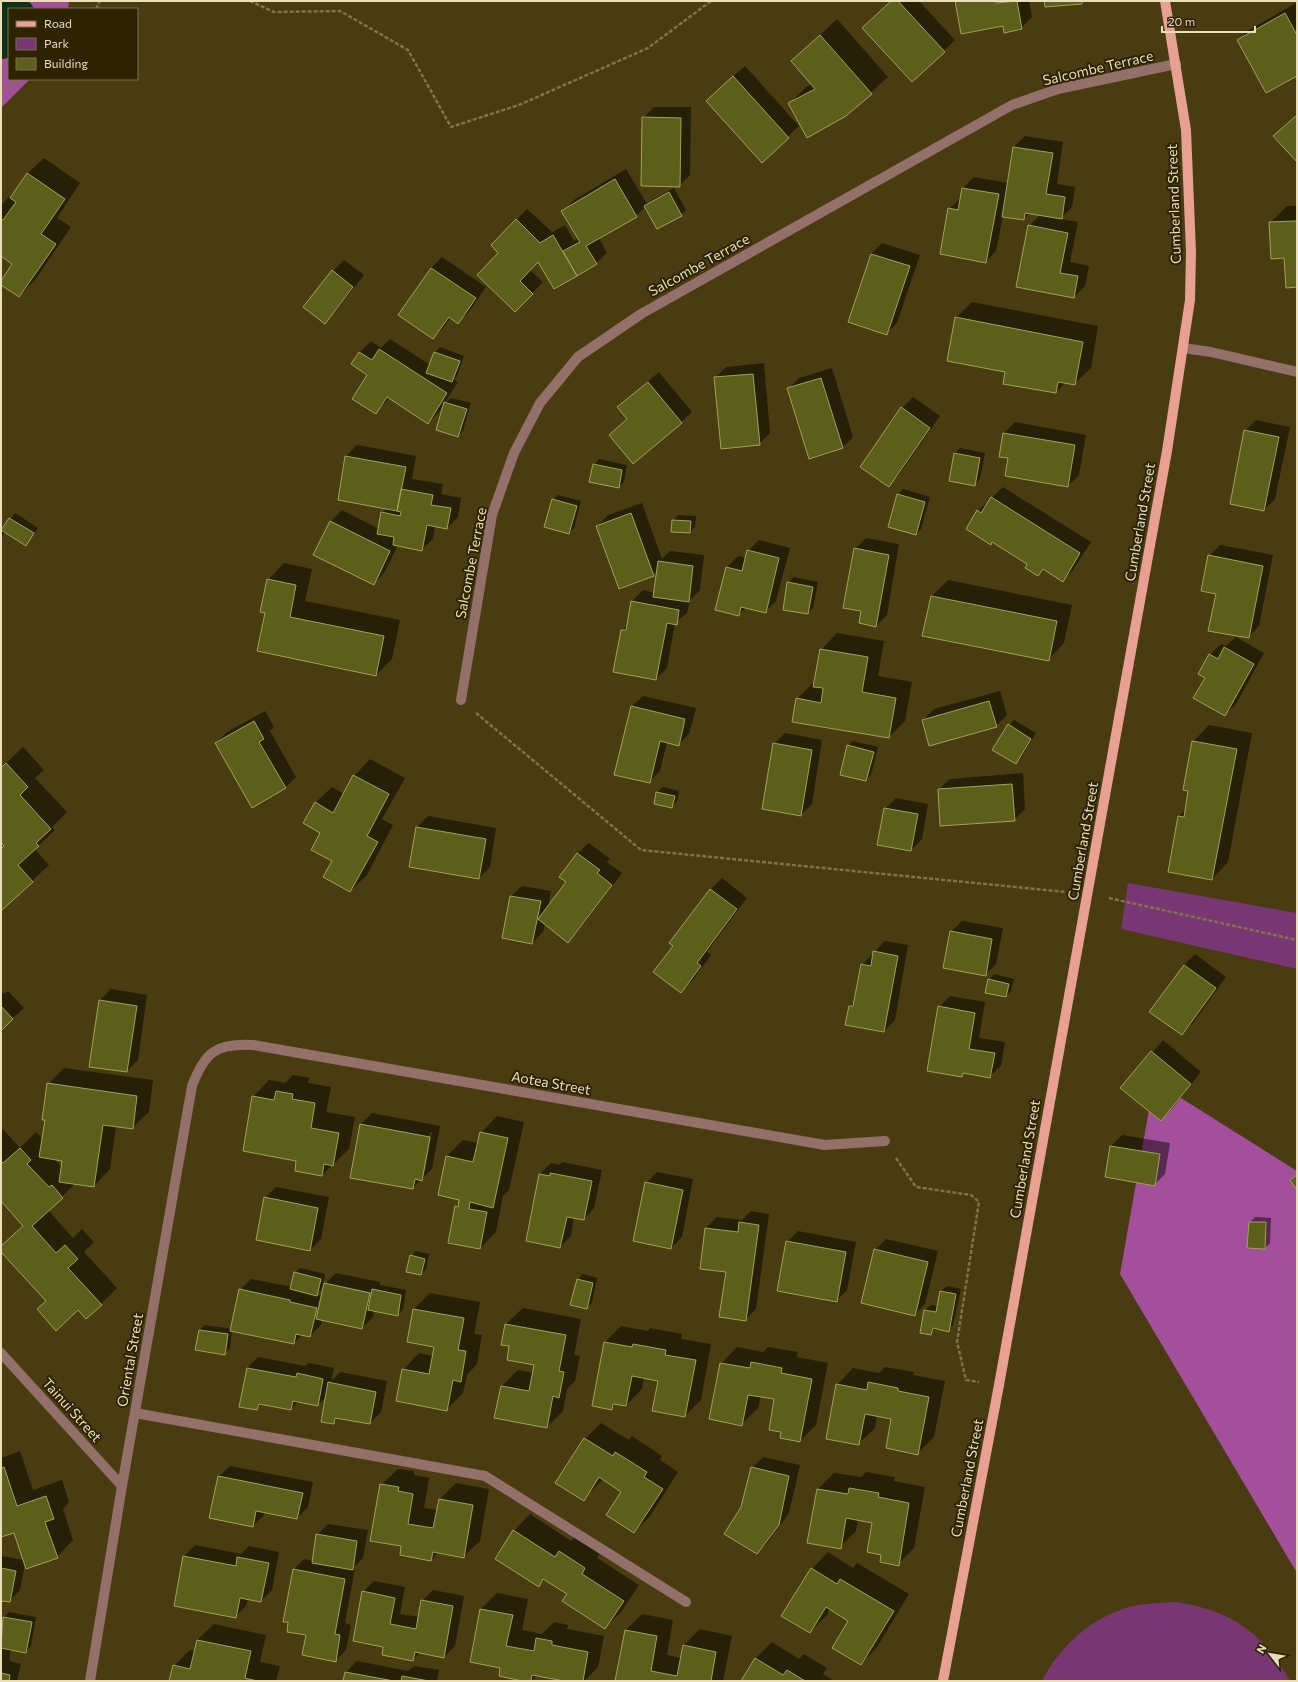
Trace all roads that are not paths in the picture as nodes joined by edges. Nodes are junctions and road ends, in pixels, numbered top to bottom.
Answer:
1 (1165, 1) edge
2 (1176, 64) junction
3 (1183, 348) junction
4 (1297, 372) edge
5 (461, 700) road end
6 (214, 1051) joint
7 (885, 1141) road end
8 (1, 1353) edge
9 (135, 1413) junction
10 (122, 1486) junction
11 (686, 1602) dead end
12 (90, 1681) edge
13 (943, 1681) edge

1 - 2 main road, Cumberland Street
2 - 3 main road, Cumberland Street
2 - 5 street, Salcombe Terrace
3 - 4 street
3 - 13 main road, Cumberland Street
6 - 7 street, Aotea Street
6 - 9 street, Oriental Street
8 - 10 street, Tainui Street
9 - 10 street, Oriental Street
9 - 11 street
10 - 12 street, Oriental Street

